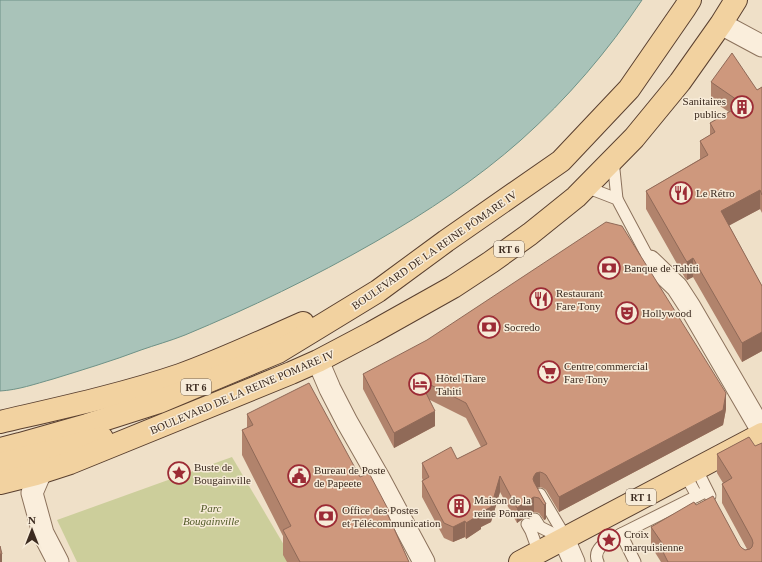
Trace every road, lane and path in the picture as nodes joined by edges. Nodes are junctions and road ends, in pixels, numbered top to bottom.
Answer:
1 (690, 0) edge
2 (736, 0) edge
3 (721, 24) junction
4 (762, 46) edge
5 (613, 159) junction
6 (586, 187) junction
7 (617, 199) junction
8 (650, 261) joint
9 (378, 291) junction
10 (318, 361) junction
11 (211, 406) junction
12 (0, 422) edge
13 (762, 432) edge
14 (0, 448) edge
15 (0, 464) edge
16 (691, 471) junction
17 (41, 472) junction
18 (0, 483) edge
19 (707, 491) junction
20 (540, 494) edge
21 (697, 496) junction
22 (714, 504) edge
23 (621, 534) junction
24 (565, 539) junction
25 (529, 558) edge
26 (58, 562) edge
27 (424, 562) edge
28 (574, 562) edge
29 (598, 562) edge
30 (635, 562) edge

1 - 9 main road, BOULEVARD DE LA REINE PŌMARE IV / RT 6
2 - 3 main road, BOULEVARD DE LA REINE POMARE IV / RT 6
3 - 4 street
3 - 5 main road, BOULEVARD DE LA REINE POMARE IV / RT 6
5 - 6 main road, BOULEVARD DE LA REINE POMARE IV / RT 6
5 - 7 lane
6 - 7 lane
6 - 10 main road, BOULEVARD DE LA REINE POMARE IV / RT 6
7 - 8 lane
8 - 13 street
9 - 12 main road
9 - 14 main road, BOULEVARD DE LA REINE PŌMARE IV / RT 6
10 - 11 main road, BOULEVARD DE LA REINE POMARE IV / RT 6
10 - 27 street
11 - 15 main road, RT 6
11 - 17 main road, BOULEVARD DE LA REINE POMARE IV
13 - 16 main road, RT 1
16 - 19 lane
16 - 21 lane
16 - 24 main road, RT 1
17 - 18 main road, BOULEVARD DE LA REINE POMARE IV
17 - 26 street
19 - 21 lane
19 - 22 lane
20 - 24 lane
21 - 23 lane
23 - 29 lane
23 - 30 lane
24 - 25 main road, RT 1
24 - 25 lane
24 - 28 street

